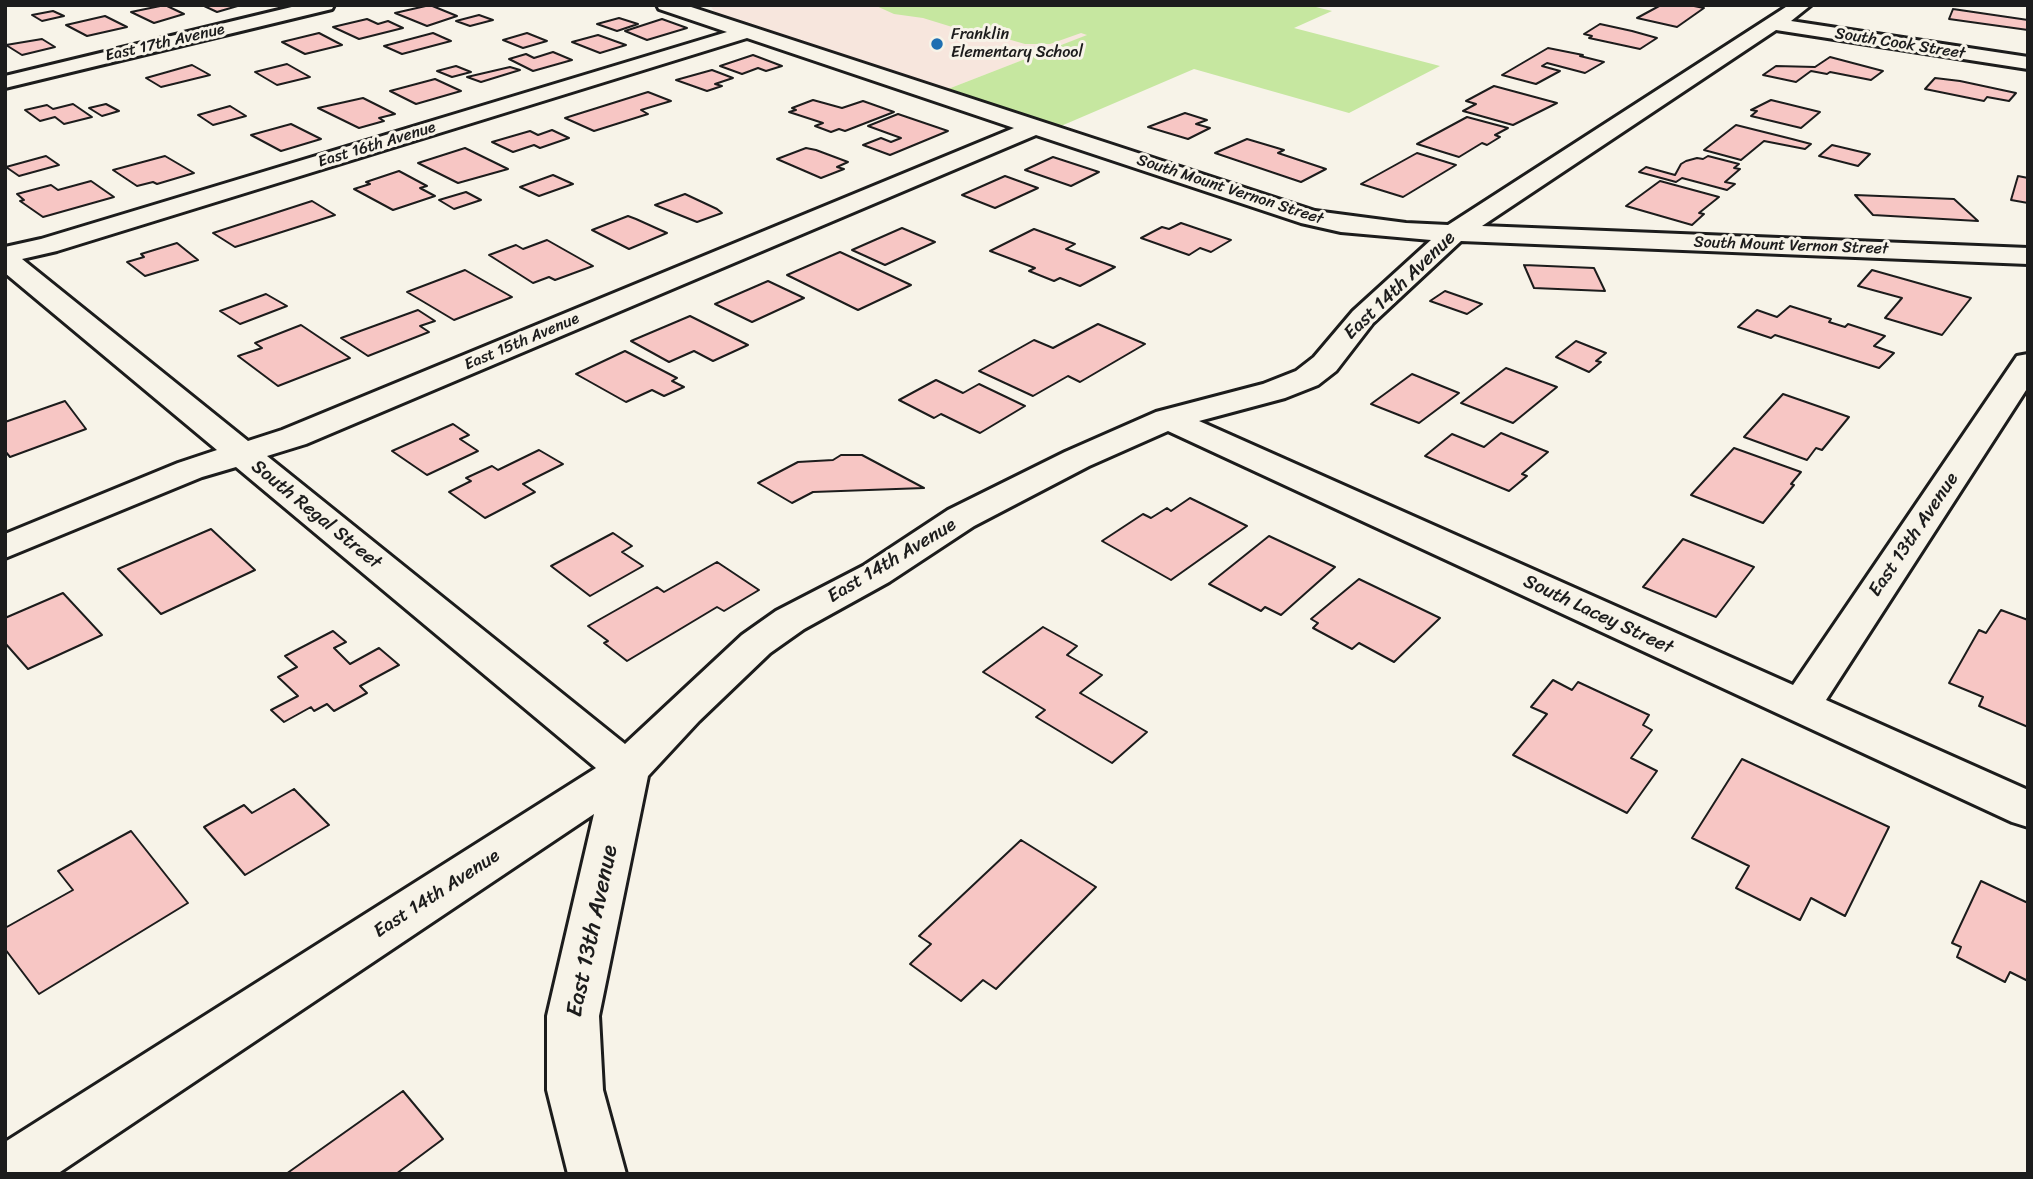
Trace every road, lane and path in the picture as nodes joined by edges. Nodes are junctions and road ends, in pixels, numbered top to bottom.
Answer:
1 (325, 5) edge
2 (666, 5) edge
3 (1802, 5) edge
4 (1773, 24) junction
5 (747, 32) junction
6 (2028, 63) edge
7 (5, 82) edge
8 (1035, 127) junction
9 (1455, 232) junction
10 (2028, 256) edge
11 (5, 257) edge
12 (2028, 363) edge
13 (1168, 419) junction
14 (242, 454) junction
15 (5, 547) edge
16 (1800, 706) junction
17 (627, 770) junction
18 (2028, 810) edge
19 (7, 1174) edge
20 (597, 1174) edge

1 - 7 street, East 17th Avenue
2 - 5 street, South Mount Vernon Street
3 - 4 street, East 14th Avenue
4 - 6 street, South Cook Street
4 - 9 street, East 14th Avenue
5 - 8 street, South Mount Vernon Street
5 - 11 street, East 16th Avenue
8 - 9 street, South Mount Vernon Street
8 - 14 street, East 15th Avenue
9 - 10 street, South Mount Vernon Street
9 - 13 street, East 14th Avenue
11 - 14 street, South Regal Street
12 - 16 street, East 13th Avenue
13 - 16 street, South Lacey Street
13 - 17 street, East 14th Avenue
14 - 15 street, East 15th Avenue
14 - 17 street, South Regal Street
16 - 18 street, South Lacey Street
17 - 19 street, East 14th Avenue
17 - 20 street, East 13th Avenue

